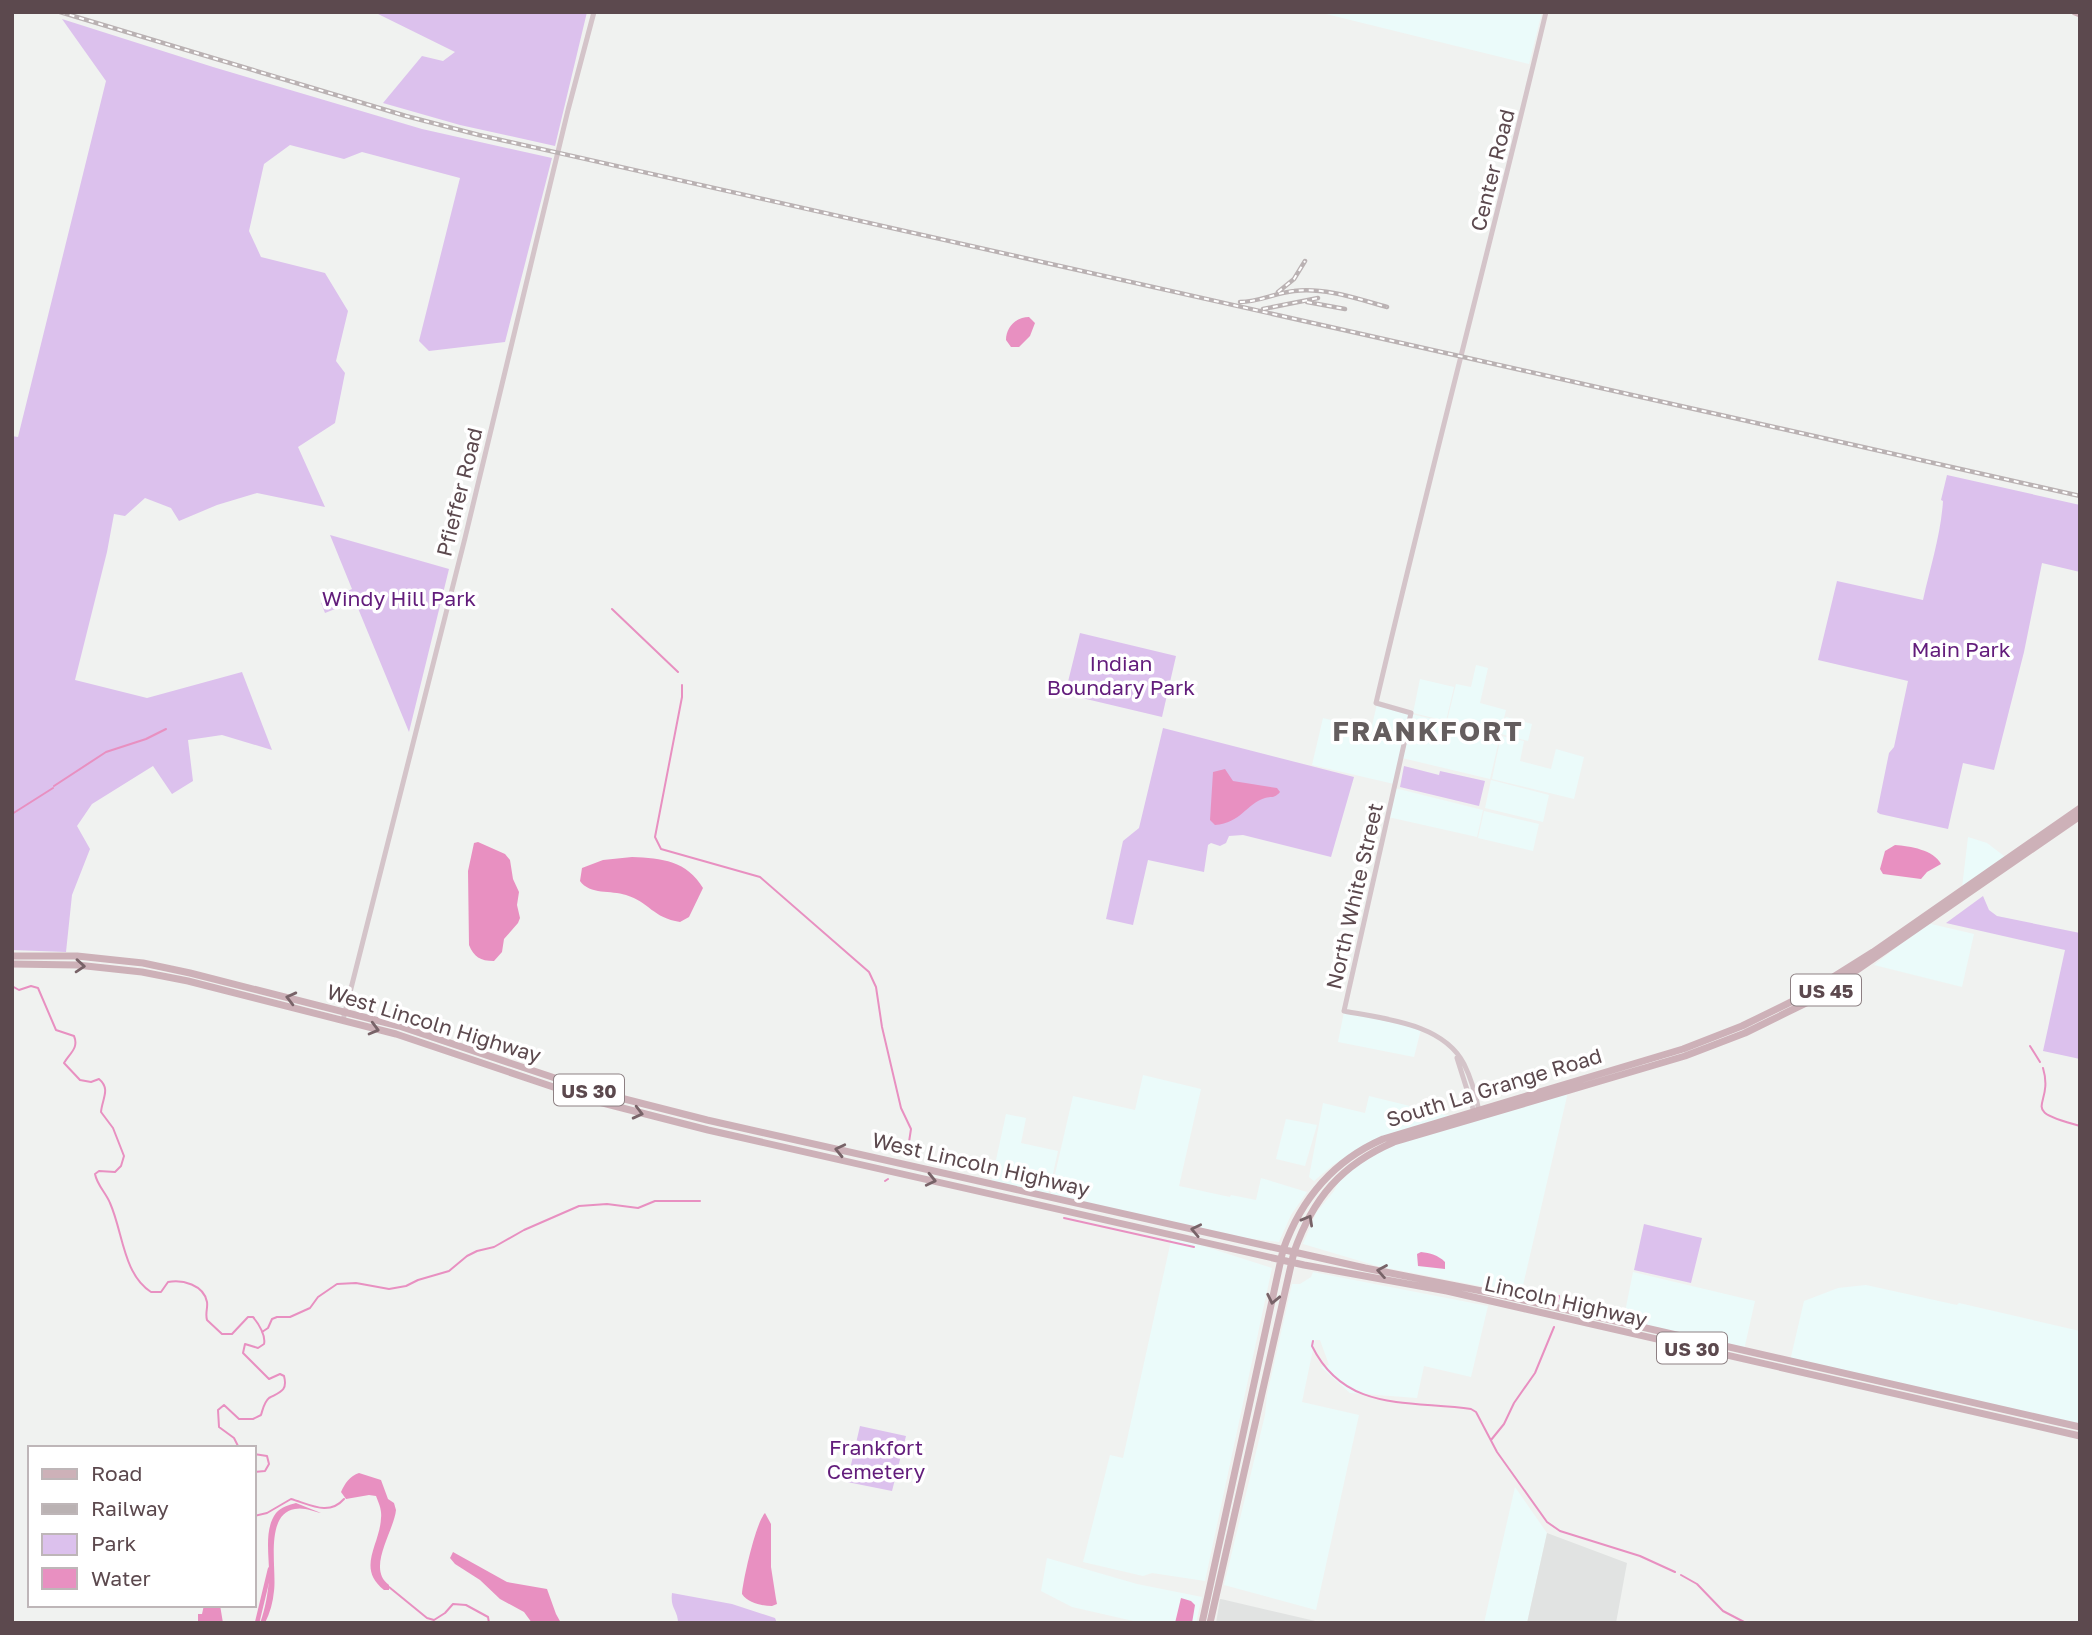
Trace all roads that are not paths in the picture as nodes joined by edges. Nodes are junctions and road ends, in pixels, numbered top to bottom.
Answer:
1 (594, 12) edge
2 (1546, 12) edge
3 (1411, 713) joint
4 (2080, 808) edge
5 (2080, 816) edge
6 (12, 956) edge
7 (12, 964) edge
8 (344, 1016) junction
9 (1476, 1113) junction
10 (1168, 1229) junction
11 (1283, 1250) junction
12 (1294, 1252) junction
13 (1281, 1260) junction
14 (1291, 1262) junction
15 (2080, 1427) edge
16 (2080, 1436) edge
17 (1202, 1623) edge
18 (1210, 1623) edge

1 - 8 street, Pfieffer Road
2 - 3 street, Center Road
3 - 9 street, North White Street
4 - 9 main road, South La Grange Road / US 45
5 - 9 main road, South La Grange Road / US 45
8 -> 6 main road, West Lincoln Highway / US 30
7 -> 8 main road, West Lincoln Highway / US 30
8 - 10 main road, West Lincoln Highway / US 30
9 - 11 main road, South La Grange Road / US 45
12 -> 9 main road, South La Grange Road / US 45
11 -> 10 main road, Lincoln Highway / US 30
10 - 13 main road, Lincoln Highway / US 30
11 - 12 main road, Lincoln Highway / US 30
11 - 13 main road, South La Grange Road / US 45
12 - 14 main road, South La Grange Road / US 45
15 -> 12 main road, Lincoln Highway / US 30
13 - 14 main road, Lincoln Highway / US 30
13 -> 17 main road, South La Grange Road / US 45
14 - 16 main road, Lincoln Highway / US 30
14 - 18 main road, South La Grange Road / US 45

